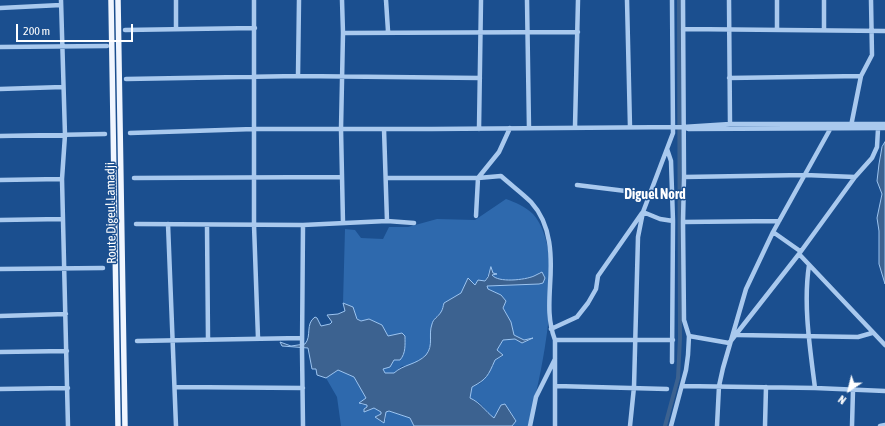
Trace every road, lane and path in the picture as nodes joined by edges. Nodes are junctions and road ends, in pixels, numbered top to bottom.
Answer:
1 (111, 0) edge
2 (118, 0) edge
3 (176, 0) edge
4 (254, 0) edge
5 (299, 0) edge
6 (342, 0) edge
7 (386, 0) edge
8 (481, 0) edge
9 (527, 0) edge
10 (578, 0) edge
11 (627, 0) edge
12 (672, 0) edge
13 (683, 0) edge
14 (729, 0) edge
15 (777, 0) edge
16 (824, 0) edge
17 (871, 0) edge
18 (61, 2) edge
19 (0, 8) edge
20 (255, 28) junction
21 (176, 29) junction
22 (683, 29) junction
23 (125, 30) dead end
24 (730, 30) junction
25 (777, 30) junction
26 (824, 30) junction
27 (873, 30) junction
28 (388, 31) junction
29 (481, 31) junction
30 (527, 31) junction
31 (885, 31) edge
32 (343, 32) junction
33 (578, 32) junction
34 (63, 46) junction
35 (107, 46) dead end
36 (0, 47) edge
37 (298, 76) junction
38 (342, 76) junction
39 (861, 76) junction
40 (255, 77) junction
41 (480, 78) junction
42 (729, 78) junction
43 (126, 79) dead end
44 (63, 87) junction
45 (0, 89) edge
46 (730, 124) junction
47 (885, 124) edge
48 (832, 126) junction
49 (851, 126) junction
50 (575, 127) junction
51 (630, 127) junction
52 (678, 127) junction
53 (254, 128) junction
54 (510, 128) junction
55 (529, 128) junction
56 (878, 128) junction
57 (885, 128) edge
58 (341, 129) junction
59 (384, 129) junction
60 (479, 129) junction
61 (130, 133) dead end
62 (105, 134) dead end
63 (65, 135) junction
64 (0, 136) edge
65 (667, 149) junction
66 (805, 175) junction
67 (342, 176) junction
68 (855, 177) junction
69 (134, 178) dead end
70 (254, 178) junction
71 (386, 178) junction
72 (478, 178) junction
73 (684, 178) junction
74 (62, 179) junction
75 (0, 180) edge
76 (578, 185) dead end
77 (650, 194) junction
78 (643, 212) junction
79 (476, 216) dead end
80 (63, 219) junction
81 (0, 220) edge
82 (673, 221) junction
83 (779, 221) junction
84 (386, 222) junction
85 (683, 222) junction
86 (343, 223) junction
87 (414, 223) dead end
88 (136, 224) dead end
89 (168, 224) junction
90 (254, 224) junction
91 (207, 225) junction
92 (303, 225) junction
93 (773, 232) junction
94 (800, 253) junction
95 (809, 265) junction
96 (65, 268) junction
97 (103, 268) dead end
98 (0, 269) edge
99 (66, 314) junction
100 (0, 316) edge
101 (551, 329) junction
102 (872, 333) junction
103 (737, 335) junction
104 (689, 336) junction
105 (809, 336) junction
106 (208, 338) junction
107 (258, 338) junction
108 (302, 338) junction
109 (173, 339) junction
110 (555, 340) junction
111 (634, 340) junction
112 (673, 340) junction
113 (137, 341) dead end
114 (729, 343) junction
115 (885, 345) edge
116 (67, 351) junction
117 (0, 352) edge
118 (555, 359) junction
119 (672, 362) dead end
120 (556, 386) junction
121 (682, 386) junction
122 (719, 386) junction
123 (175, 387) junction
124 (634, 387) junction
125 (766, 387) junction
126 (68, 388) junction
127 (303, 388) junction
128 (815, 388) junction
129 (0, 389) edge
130 (667, 389) dead end
131 (853, 390) junction
132 (885, 391) edge
133 (885, 425) edge
134 (68, 426) edge
135 (118, 426) edge
136 (125, 426) edge
137 (176, 426) edge
138 (303, 426) edge
139 (530, 426) edge
140 (555, 426) edge
141 (630, 426) edge
142 (671, 426) edge
143 (717, 426) edge
144 (765, 426) edge
145 (852, 426) edge
146 (880, 426) edge

1 - 135 main road
2 - 136 main road, Route Digeul Lamadji
3 - 21 street
4 - 20 street
5 - 37 street
6 - 32 street
7 - 28 street
8 - 29 street
9 - 30 street
10 - 33 street
11 - 51 street
12 - 52 street
13 - 22 street
14 - 24 street
15 - 25 street
16 - 26 street
17 - 27 street
18 - 19 street
18 - 34 street
20 - 21 street
20 - 40 street
21 - 23 street
22 - 24 street
22 - 52 street
24 - 25 street
24 - 42 street
25 - 26 street
26 - 27 street
27 - 31 street
27 - 39 street
28 - 29 street
28 - 32 street
29 - 30 street
29 - 41 street
30 - 33 street
30 - 55 street
32 - 38 street
33 - 50 street
34 - 35 street
34 - 36 street
34 - 44 street
37 - 38 street
37 - 40 street
38 - 41 street
38 - 58 street
39 - 42 street
39 - 49 street
40 - 43 street
40 - 53 street
41 - 60 street
42 - 46 street
44 - 45 street
44 - 63 street
46 - 48 street
46 - 52 street
47 - 49 street
48 - 49 street
48 - 52 street
48 - 66 street
49 - 56 street
50 - 51 street
50 - 55 street
51 - 52 street
52 - 65 street
52 - 73 street
53 - 58 street
53 - 61 street
53 - 70 street
54 - 55 street
54 - 60 street
54 - 72 street
56 - 57 street
56 - 68 street
58 - 59 street
58 - 67 street
59 - 60 street
59 - 71 street
62 - 63 street
63 - 64 street
63 - 74 street
65 - 77 street
65 - 82 street
66 - 68 street
66 - 73 street
66 - 83 street
67 - 70 street
67 - 86 street
68 - 94 street
69 - 70 street
70 - 90 street
71 - 72 street
71 - 84 street
72 - 79 street
72 - 101 street
73 - 85 street
74 - 75 street
74 - 80 street
76 - 77 street
77 - 78 street
78 - 82 street
78 - 101 street
78 - 111 street
80 - 81 street
80 - 96 street
82 - 112 street
83 - 85 street
83 - 93 street
84 - 86 street
84 - 87 street
85 - 104 street
86 - 92 street
88 - 89 street
89 - 91 street
89 - 109 street
90 - 91 street
90 - 92 street
90 - 107 street
91 - 106 street
92 - 108 street
93 - 94 street
93 - 114 street
94 - 95 street
94 - 103 street
95 - 102 street
95 - 105 street
96 - 97 street
96 - 98 street
96 - 99 street
99 - 100 street
99 - 116 street
101 - 110 street
102 - 105 street
102 - 115 street
103 - 105 street
103 - 114 street
104 - 114 street
104 - 121 street
105 - 128 street
106 - 107 street
106 - 109 street
107 - 108 street
108 - 127 street
109 - 113 street
109 - 123 street
110 - 111 street
110 - 118 street
111 - 112 street
111 - 124 street
112 - 119 street
114 - 122 street
116 - 117 street
116 - 126 street
118 - 120 street
118 - 139 street
120 - 124 street
120 - 140 street
121 - 122 street
121 - 142 street
122 - 125 street
122 - 143 street
123 - 127 street
123 - 137 street
124 - 130 street
124 - 141 street
125 - 128 street
125 - 144 street
126 - 129 street
126 - 134 street
127 - 138 street
128 - 131 street
131 - 132 street
131 - 145 street
133 - 146 street

